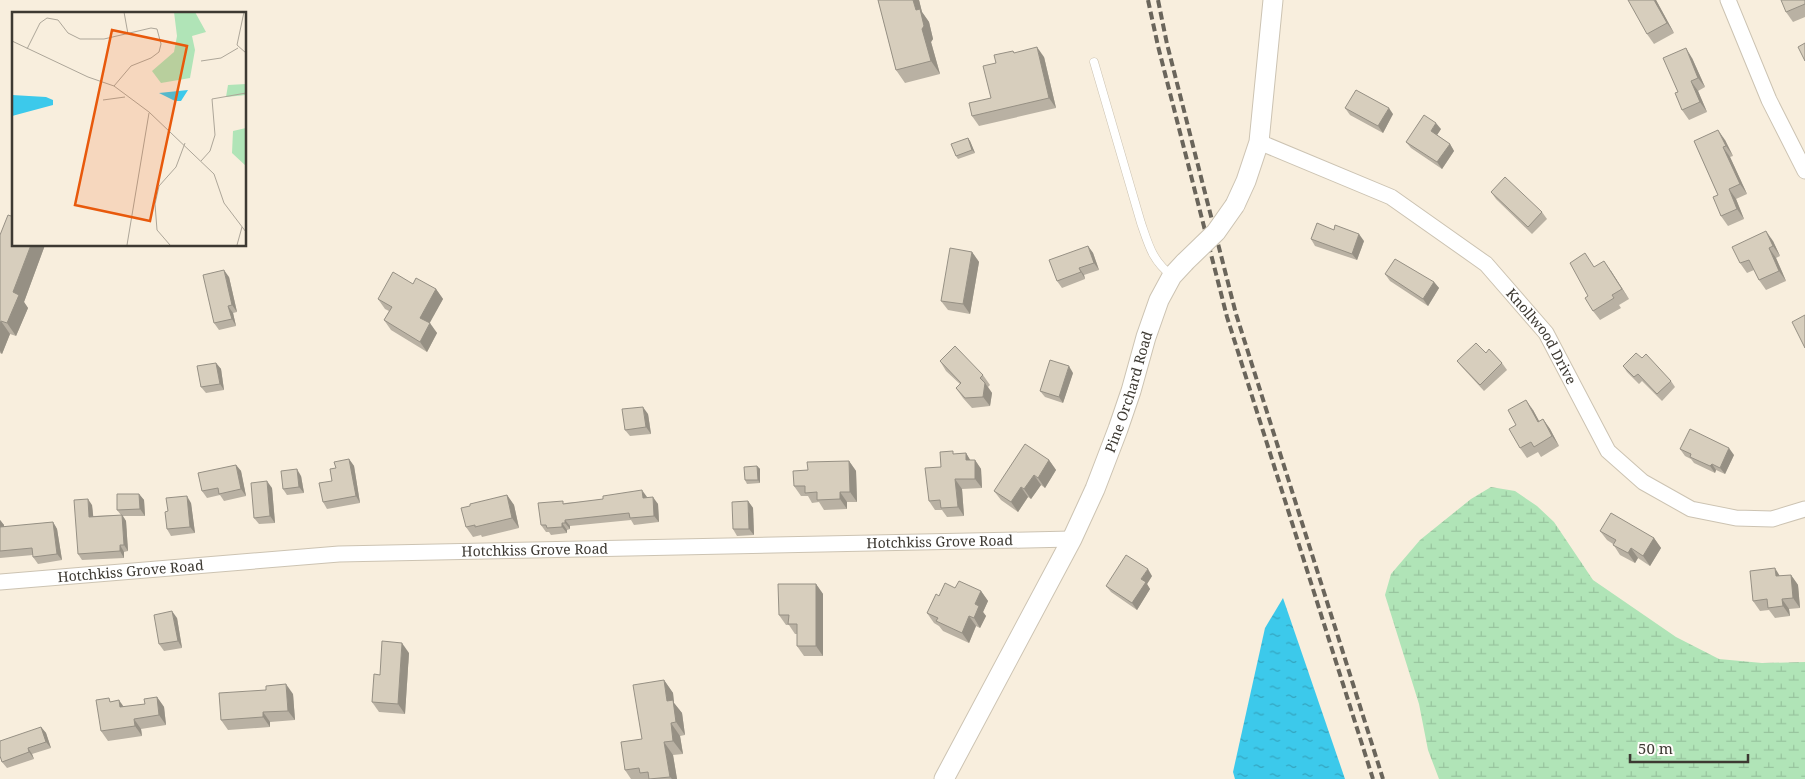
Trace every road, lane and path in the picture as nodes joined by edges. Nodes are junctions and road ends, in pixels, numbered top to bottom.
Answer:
1 (1273, 0) edge
2 (1728, 0) edge
3 (1094, 62) dead end
4 (1259, 142) junction
5 (1804, 165) edge
6 (1172, 276) junction
7 (1805, 509) edge
8 (1072, 539) junction
9 (0, 582) edge
10 (944, 779) edge

1 - 4 street, Pine Orchard Road
2 - 5 street
3 - 6 lane
4 - 6 street, Pine Orchard Road, bridge
4 - 7 street, Knollwood Drive
6 - 8 street, Pine Orchard Road
8 - 9 street, Hotchkiss Grove Road
8 - 10 street, Pine Orchard Road

